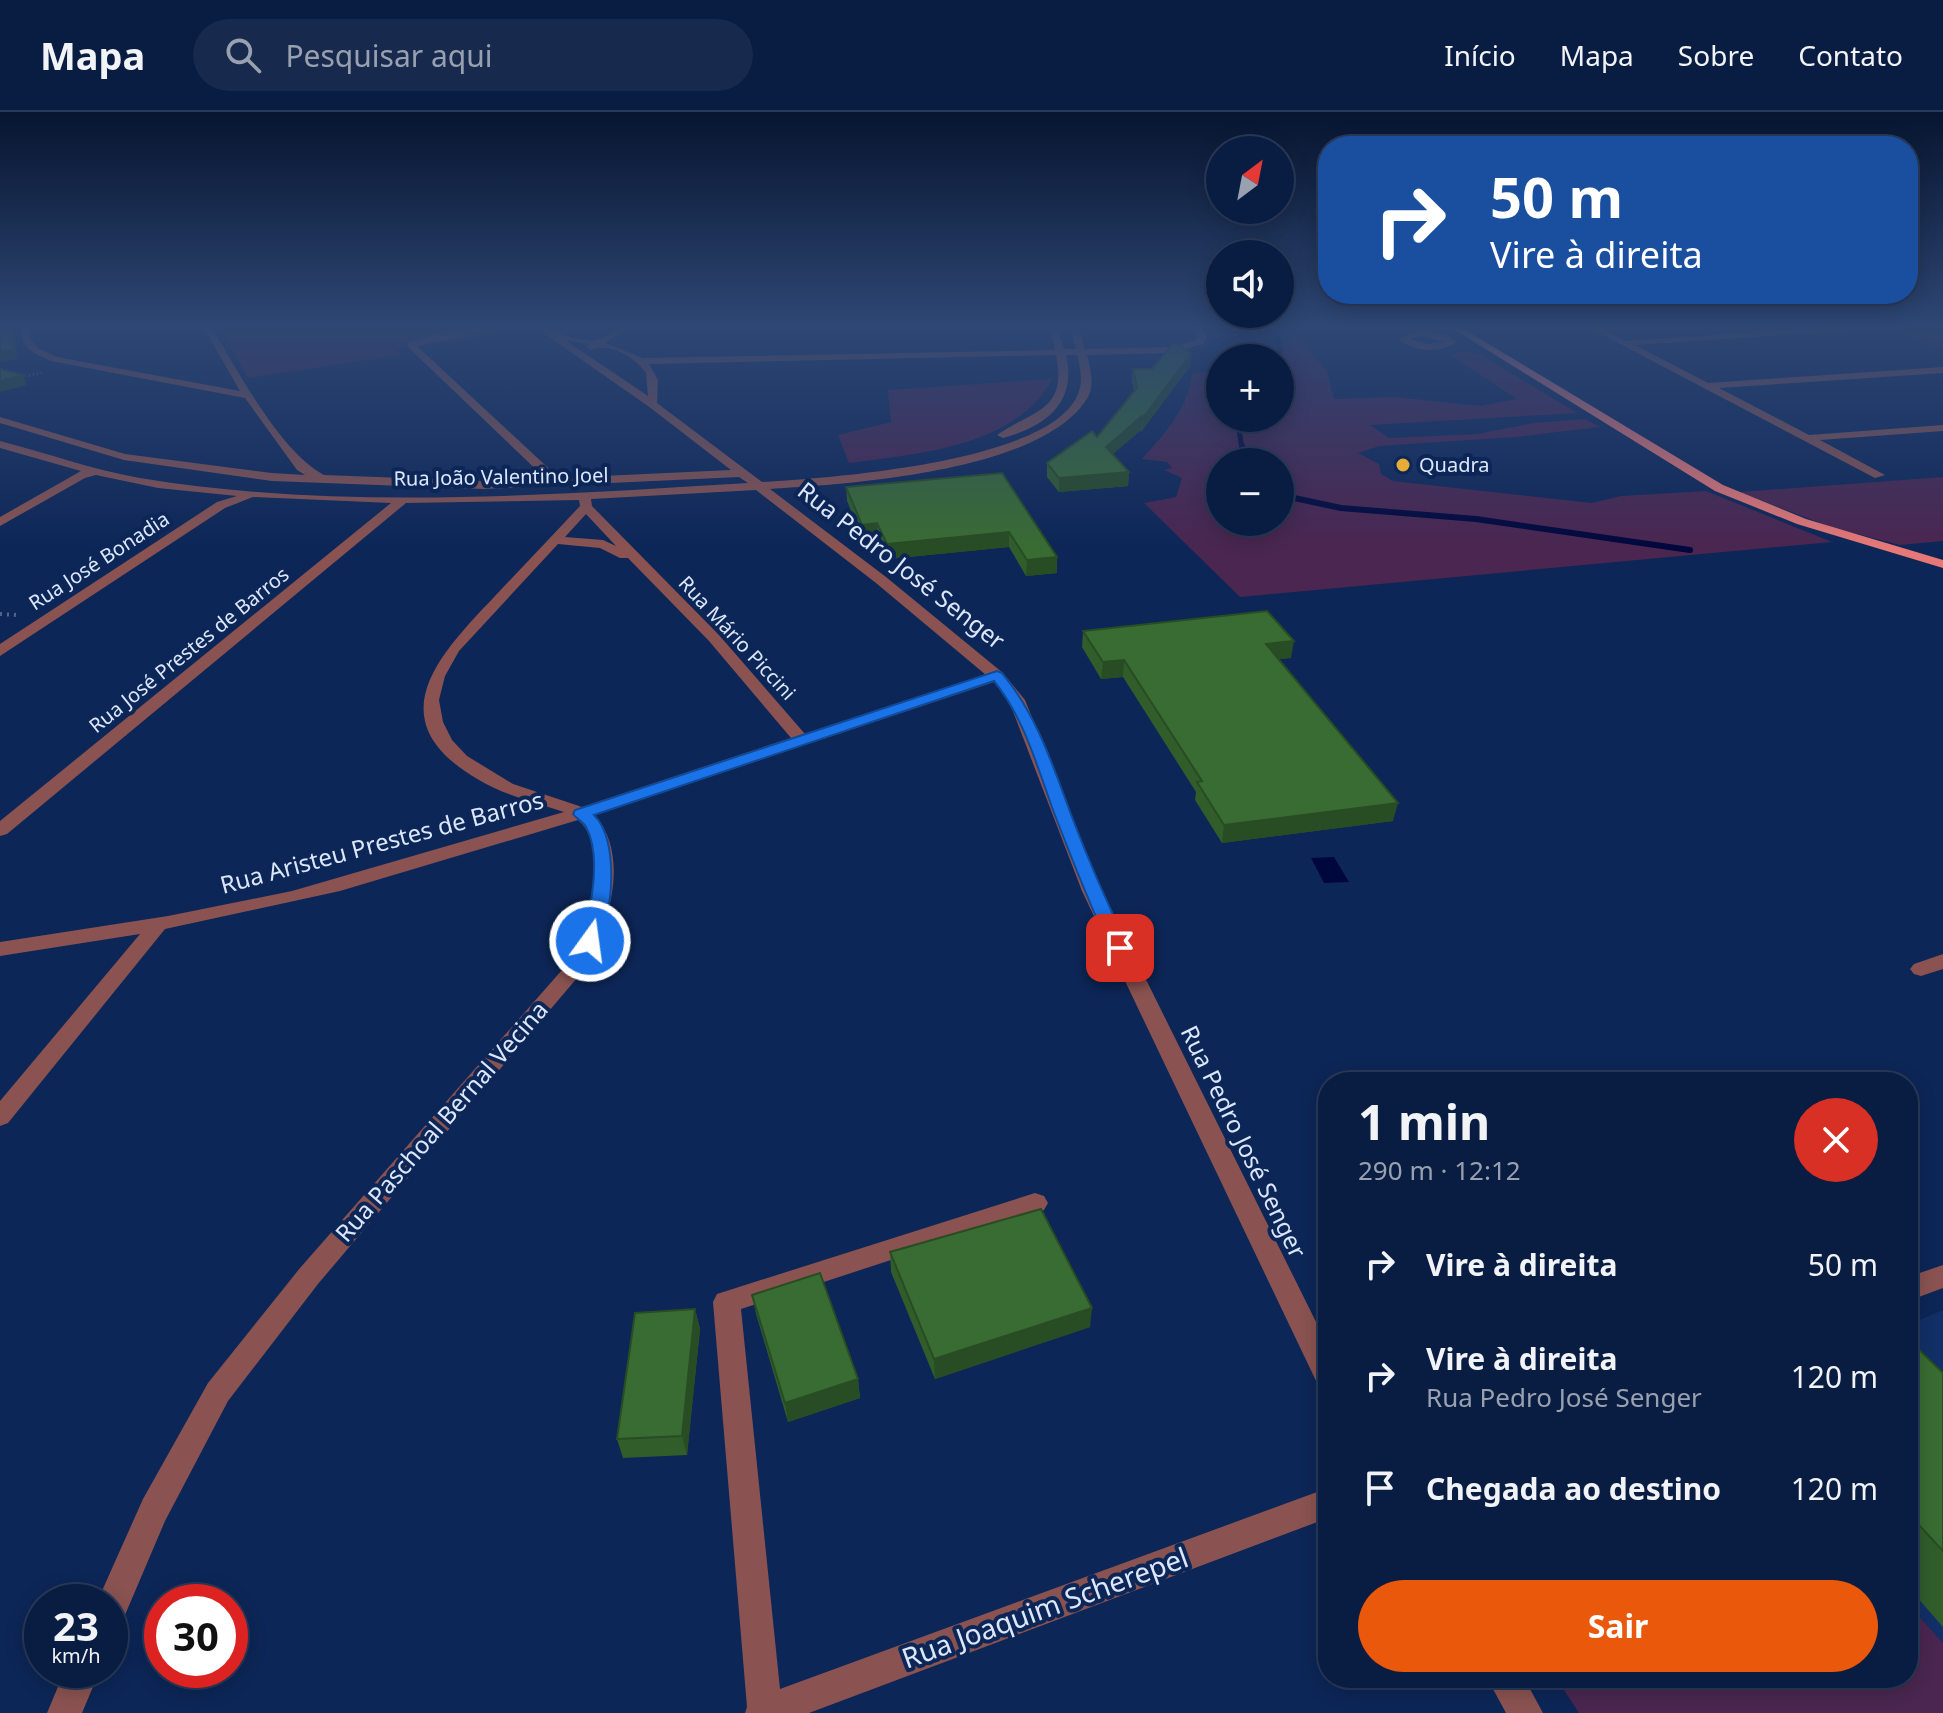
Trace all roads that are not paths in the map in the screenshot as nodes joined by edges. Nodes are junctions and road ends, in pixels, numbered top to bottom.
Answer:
1 (251, 400) edge
2 (470, 400) edge
3 (646, 400) edge
4 (652, 400) edge
5 (1057, 400) edge
6 (1079, 400) edge
7 (1574, 400) edge
8 (1734, 400) edge
9 (652, 404) junction
10 (0, 420) edge
11 (1943, 428) edge
12 (1808, 438) junction
13 (0, 444) edge
14 (720, 458) junction
15 (118, 460) junction
16 (298, 462) junction
17 (541, 466) junction
18 (86, 470) junction
19 (698, 473) junction
20 (739, 473) junction
21 (1879, 475) dead end
22 (325, 480) junction
23 (558, 483) junction
24 (513, 484) junction
25 (259, 485) junction
26 (757, 487) junction
27 (706, 490) junction
28 (403, 500) junction
29 (586, 503) junction
30 (221, 505) junction
31 (0, 522) edge
32 (554, 540) junction
33 (1943, 564) edge
34 (642, 566) junction
35 (0, 651) edge
36 (997, 676) junction
37 (802, 740) junction
38 (581, 814) junction
39 (0, 830) edge
40 (157, 926) junction
41 (0, 949) edge
42 (1943, 961) edge
43 (1921, 969) dead end
44 (0, 1117) edge
45 (1035, 1203) dead end
46 (1943, 1276) edge
47 (1918, 1285) edge
48 (1318, 1355) edge
49 (1318, 1507) edge
50 (121, 1584) edge
51 (75, 1688) edge
52 (1510, 1688) edge
53 (64, 1713) edge
54 (764, 1713) edge
55 (1526, 1713) edge

1 - 16 street
2 - 17 street
3 - 9 street, Rua Pedro José Senger
4 - 9 street
5 - 20 street, Rua João Valentino Joel
6 - 26 street, Rua João Valentino Joel
7 - 33 main road
8 - 12 street
9 - 14 street, Rua Pedro José Senger
10 - 15 street, Rua João Valentino Joel
11 - 12 street
12 - 21 street
13 - 18 street, Rua João Valentino Joel
14 - 19 street
14 - 20 street, Rua Pedro José Senger
15 - 18 street
15 - 25 street, Rua João Valentino Joel
16 - 22 street
16 - 25 street
16 - 25 street
17 - 23 street
17 - 24 street
18 - 25 street, Rua João Valentino Joel
18 - 31 street
19 - 20 street, Rua João Valentino Joel
19 - 23 street, Rua João Valentino Joel
19 - 27 street
20 - 26 street, Rua Pedro José Senger
22 - 24 street, Rua João Valentino Joel
22 - 25 street, Rua João Valentino Joel
23 - 24 street, Rua João Valentino Joel
25 - 28 street, Rua João Valentino Joel
25 - 30 street, Rua José Bonadia
25 - 30 street, Rua José Bonadia
26 - 27 street, Rua João Valentino Joel
26 - 36 street, Rua Pedro José Senger
27 - 29 street, Rua João Valentino Joel
28 - 29 street, Rua João Valentino Joel
28 - 39 street, Rua José Prestes de Barros
29 - 32 street
29 - 34 street, Rua Mário Piccini
30 - 35 street, Rua José Bonadia
32 - 34 street, Rua Mário Piccini
32 - 38 street
34 - 37 street, Rua Mário Piccini
36 - 37 street, Rua Aristeu Prestes de Barros
36 - 48 street, Rua Pedro José Senger
37 - 38 street, Rua Aristeu Prestes de Barros
38 - 40 street, Rua Aristeu Prestes de Barros
38 - 50 street, Rua Paschoal Bernal Vecina
40 - 41 street, Rua Aristeu Prestes de Barros
40 - 44 street
42 - 43 street
45 - 54 street
46 - 47 street
49 - 54 street, Rua Joaquim Scherepel
51 - 53 street
52 - 55 street

